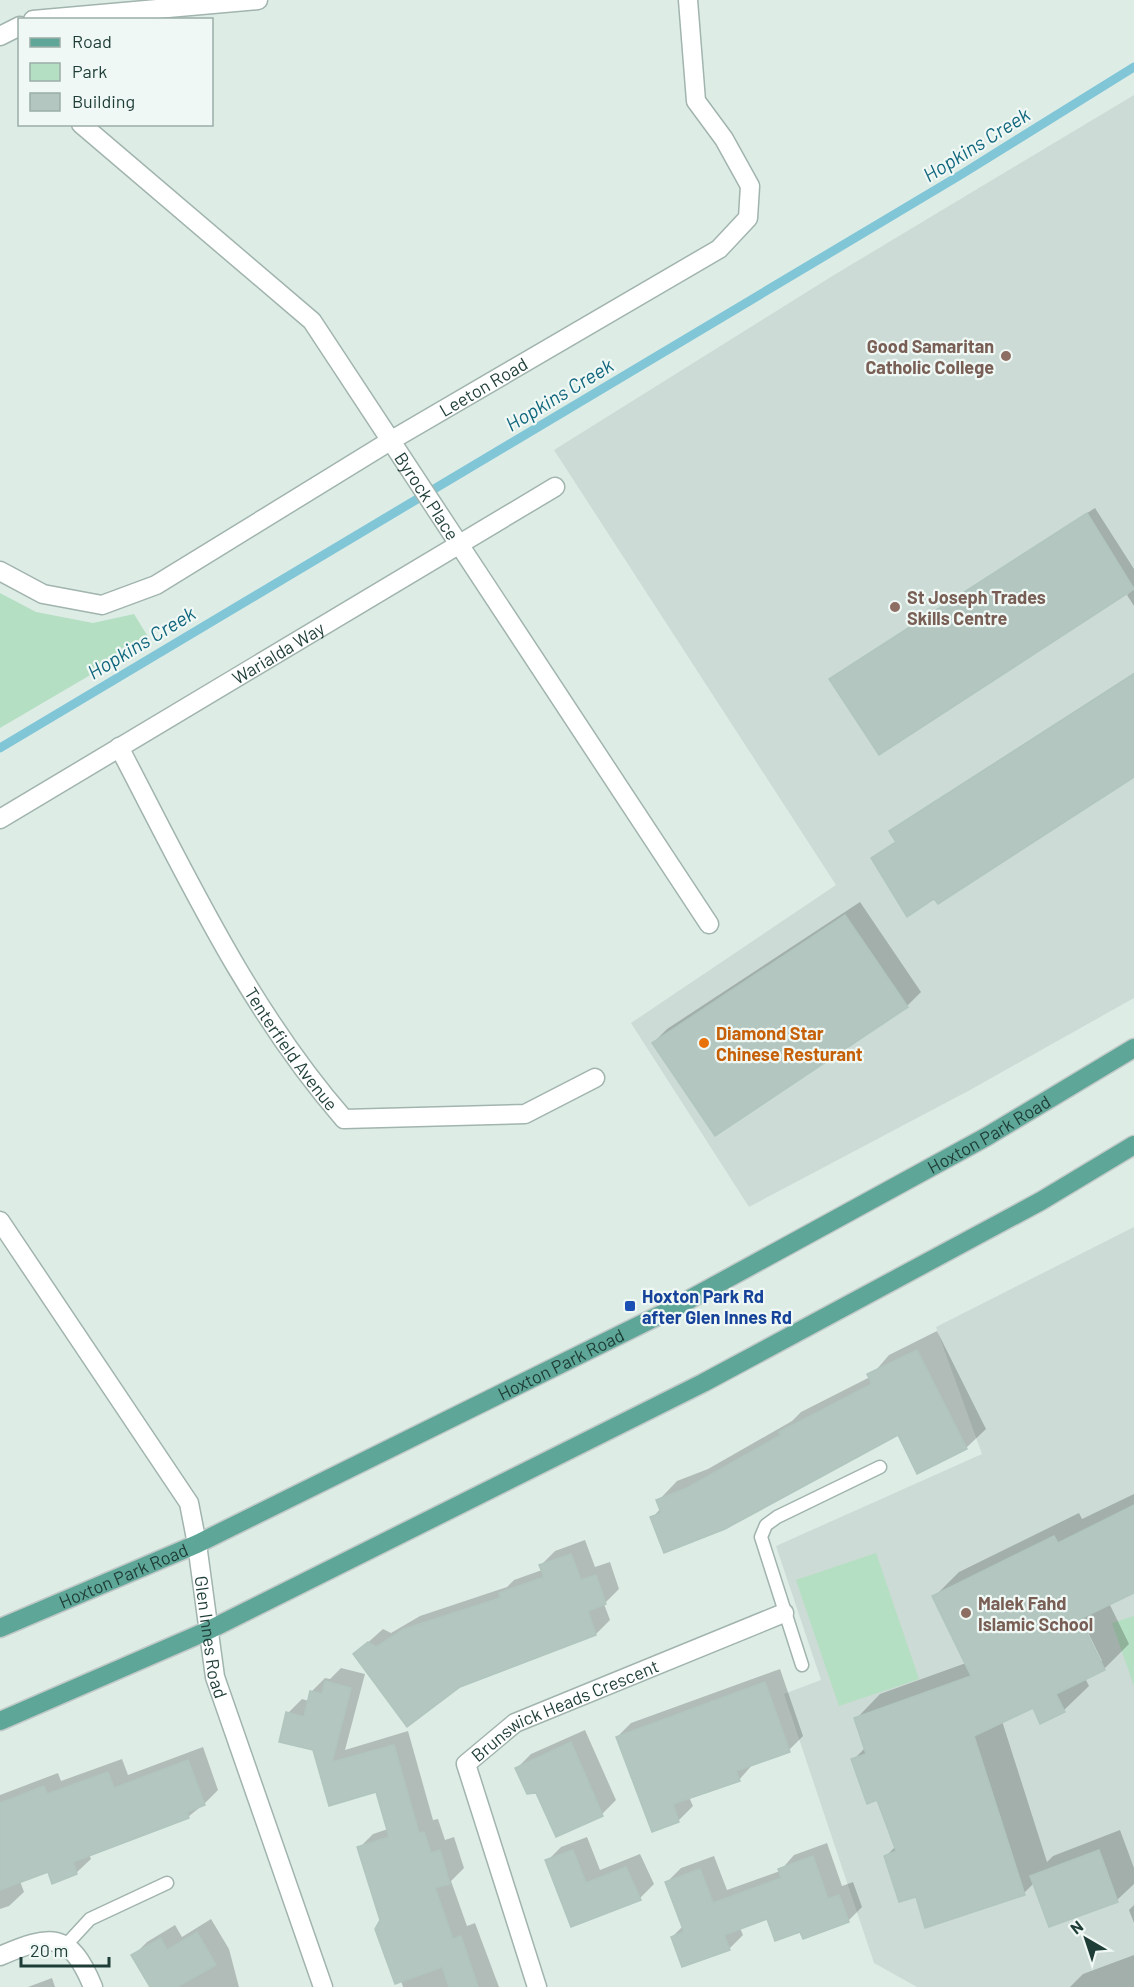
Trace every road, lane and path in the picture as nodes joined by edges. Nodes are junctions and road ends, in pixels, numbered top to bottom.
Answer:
1 (258, 0) edge
2 (688, 0) edge
3 (48, 18) edge
4 (18, 27) edge
5 (0, 36) edge
6 (83, 126) edge
7 (390, 441) junction
8 (555, 487) dead end
9 (459, 544) junction
10 (0, 571) edge
11 (119, 747) junction
12 (0, 819) edge
13 (709, 924) dead end
14 (1134, 1048) edge
15 (595, 1078) dead end
16 (1134, 1145) edge
17 (0, 1221) edge
18 (880, 1467) dead end
19 (197, 1544) junction
20 (784, 1612) junction
21 (0, 1628) edge
22 (207, 1631) junction
23 (802, 1665) dead end
24 (0, 1721) edge
25 (167, 1883) dead end
26 (66, 1945) junction
27 (0, 1956) edge
28 (93, 1987) edge
29 (323, 1987) edge
30 (537, 1987) edge

1 - 3 street
2 - 7 street, Leeton Road
4 - 5 street
6 - 7 street, Byrock Place
7 - 9 street, Byrock Place
7 - 10 street, Leeton Road
8 - 9 street, Warialda Way
9 - 11 street, Warialda Way
9 - 13 street, Byrock Place
11 - 12 street, Warialda Way
11 - 15 street, Tenterfield Avenue
14 - 19 main road, Hoxton Park Road
16 - 22 main road
17 - 19 street, Glen Innes Road
18 - 20 lane
19 - 21 main road, Hoxton Park Road
19 - 22 street, Glen Innes Road
20 - 23 lane
20 - 30 street, Brunswick Heads Crescent
22 - 24 main road
22 - 29 street, Glen Innes Road
25 - 26 lane
26 - 27 street
26 - 28 street

